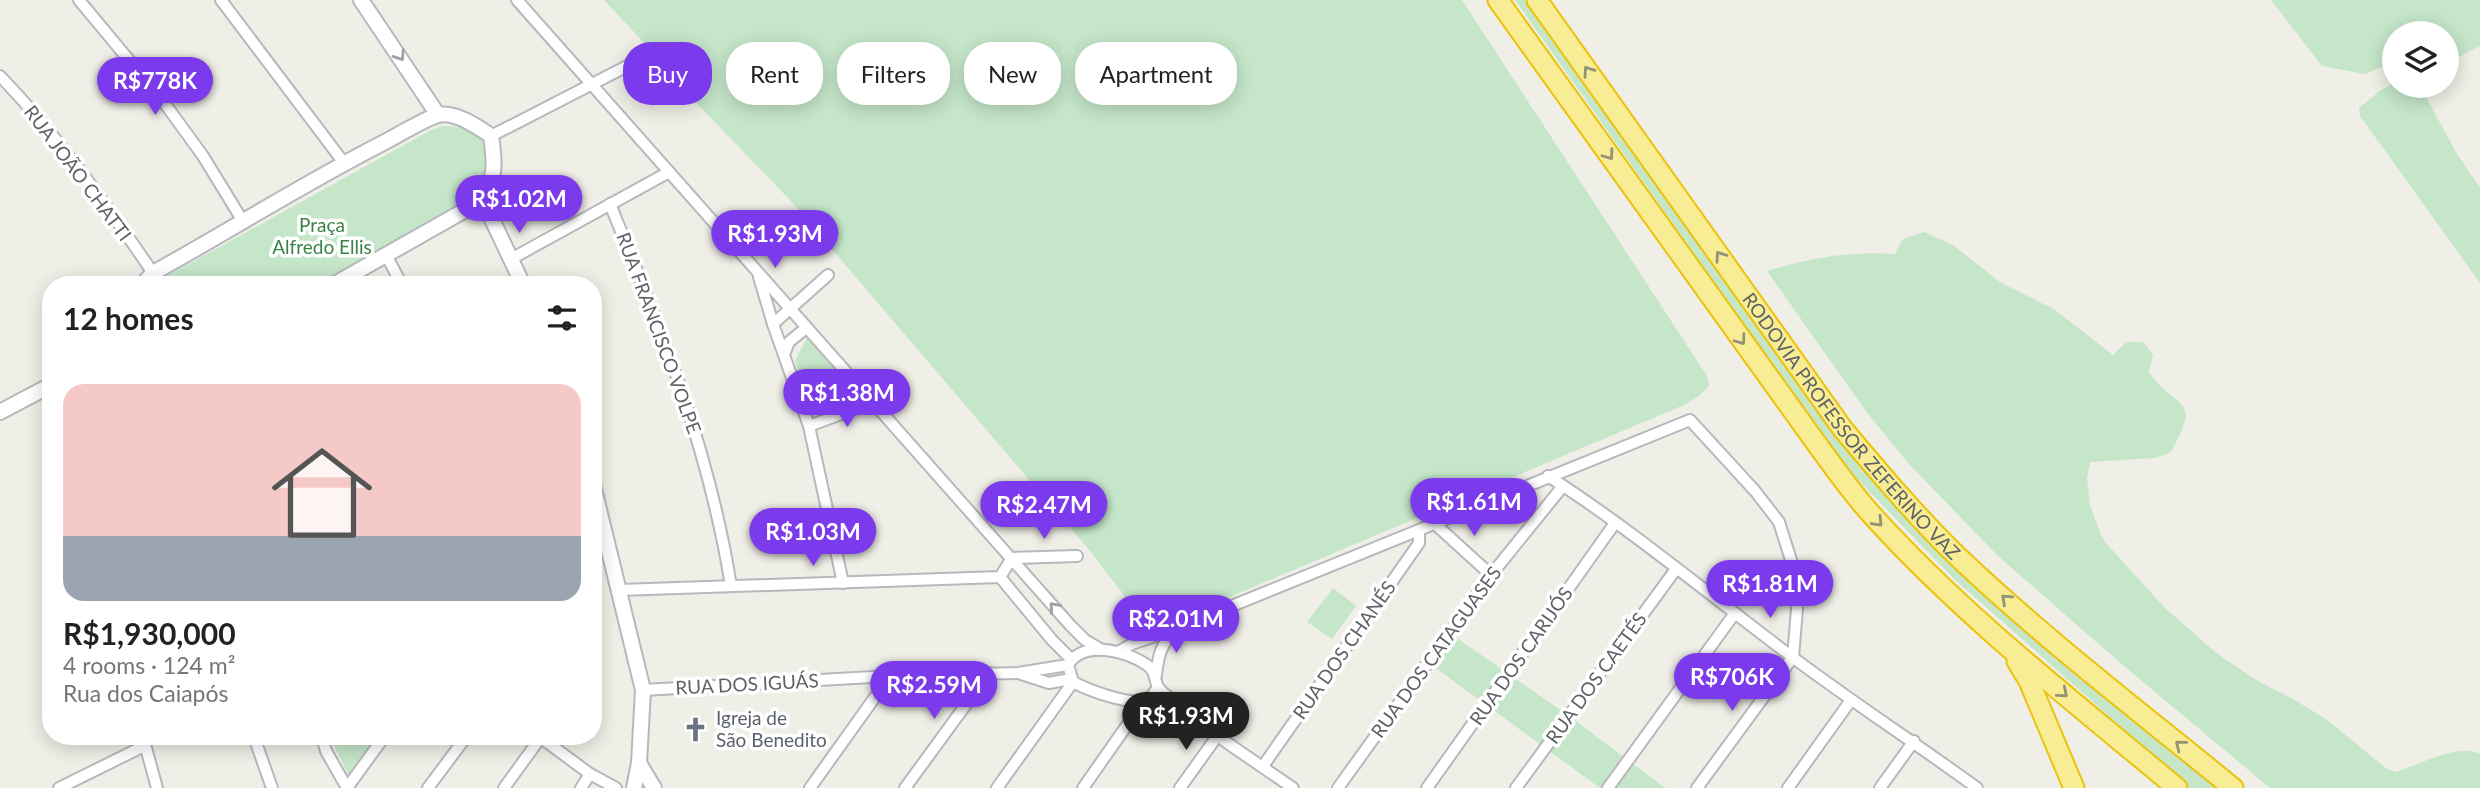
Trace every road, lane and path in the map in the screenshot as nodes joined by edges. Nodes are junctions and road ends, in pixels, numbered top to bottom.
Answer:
1 (79, 0) edge
2 (220, 0) edge
3 (361, 0) edge
4 (517, 0) edge
5 (1498, 0) edge
6 (1537, 0) edge
7 (623, 69) edge
8 (0, 76) edge
9 (593, 85) junction
10 (439, 115) junction
11 (491, 136) junction
12 (344, 163) junction
13 (669, 172) junction
14 (483, 200) junction
15 (610, 204) junction
16 (244, 223) junction
17 (386, 255) junction
18 (511, 258) junction
19 (153, 273) junction
20 (758, 275) junction
21 (828, 275) dead end
22 (150, 276) edge
23 (349, 276) edge
24 (397, 276) edge
25 (519, 276) edge
26 (790, 309) junction
27 (773, 324) junction
28 (806, 328) junction
29 (783, 354) junction
30 (42, 390) edge
31 (873, 402) junction
32 (0, 412) edge
33 (809, 426) junction
34 (1548, 476) junction
35 (1563, 486) junction
36 (602, 520) edge
37 (1615, 523) junction
38 (1435, 524) junction
39 (1419, 531) junction
40 (1077, 556) dead end
41 (1012, 558) junction
42 (1676, 569) junction
43 (1491, 575) junction
44 (1000, 577) junction
45 (843, 583) junction
46 (731, 586) junction
47 (620, 590) junction
48 (1735, 613) junction
49 (1180, 627) junction
50 (2008, 647) junction
51 (1102, 650) junction
52 (1118, 652) junction
53 (1793, 657) junction
54 (1070, 662) junction
55 (989, 673) junction
56 (1018, 673) junction
57 (890, 676) junction
58 (1072, 680) junction
59 (1157, 681) junction
60 (643, 690) junction
61 (1146, 700) junction
62 (1851, 700) junction
63 (1192, 717) junction
64 (1218, 735) junction
65 (1913, 741) junction
66 (137, 745) edge
67 (145, 745) edge
68 (257, 745) edge
69 (324, 745) edge
70 (378, 745) edge
71 (460, 745) edge
72 (535, 745) edge
73 (552, 745) edge
74 (639, 763) junction
75 (1263, 766) junction
76 (590, 774) junction
77 (1277, 777) junction
78 (1972, 787) edge
79 (60, 788) edge
80 (156, 788) edge
81 (272, 788) edge
82 (347, 788) edge
83 (428, 788) edge
84 (504, 788) edge
85 (581, 788) edge
86 (616, 788) edge
87 (634, 788) edge
88 (654, 788) edge
89 (810, 788) edge
90 (905, 788) edge
91 (997, 788) edge
92 (1083, 788) edge
93 (1180, 788) edge
94 (1269, 788) edge
95 (1293, 788) edge
96 (1338, 788) edge
97 (1427, 788) edge
98 (1516, 788) edge
99 (1608, 788) edge
100 (1697, 788) edge
101 (1788, 788) edge
102 (1880, 788) edge
103 (2074, 788) edge
104 (2177, 788) edge
105 (2233, 788) edge

1 - 16 street
2 - 12 street
3 -> 10 street
4 - 9 street
5 -> 50 highway, RODOVIA PROFESSOR ZEFERINO VAZ
105 -> 6 highway, RODOVIA PROFESSOR ZEFERINO VAZ
7 - 9 street
8 - 19 street, RUA JOÃO CHATTI
9 - 11 street
9 - 13 street
10 - 11 street
10 - 12 street
11 - 14 street
12 - 16 street
13 - 15 street
13 - 20 street
14 - 17 street
14 - 18 street
15 - 18 street
15 - 46 street, RUA FRANCISCO VOLPE
16 - 19 street
17 - 23 street
17 - 24 street
18 - 25 street
19 - 22 street
20 - 26 street
20 - 27 street
21 - 26 street
26 - 27 street
26 - 28 street
27 - 29 street
28 - 29 street
28 - 31 street
29 - 33 street
30 - 32 street
31 - 33 street
31 - 41 street
33 - 45 street
34 - 35 street
34 - 38 street
34 - 53 street
35 - 37 street
35 - 43 street, RUA DOS CATAGUASES
36 - 47 street
37 - 42 street
37 - 97 street, RUA DOS CARIJÓS
38 - 39 street
38 - 43 street
39 - 49 street
39 - 75 street, RUA DOS CHANÉS
40 - 41 street
41 - 44 street
51 -> 41 street
42 - 48 street
42 - 98 street, RUA DOS CAETÉS
43 - 96 street, RUA DOS CATAGUASES
44 - 45 street
44 - 54 street
45 - 46 street
46 - 47 street
47 - 60 street
48 - 53 street
48 - 99 street
49 - 52 street
49 - 59 street
50 - 103 highway
50 -> 104 highway, RODOVIA PROFESSOR ZEFERINO VAZ
51 - 52 street
51 - 54 street, RUA DOS IGUÁS
52 - 59 street
53 - 62 street
53 - 100 street
54 - 56 street, RUA DOS IGUÁS
54 - 58 street
55 - 56 street, RUA DOS IGUÁS
55 - 57 street, RUA DOS IGUÁS
55 - 90 street
56 - 58 street, RUA DOS IGUÁS
57 - 60 street, RUA DOS IGUÁS
57 - 89 street
58 - 61 street
58 - 91 street
59 - 61 street
59 - 63 street
60 - 74 street
61 - 63 street
61 - 92 street
62 - 65 street
62 - 101 street
63 - 64 street
64 - 75 street
64 - 93 street
65 - 78 street
65 - 102 street
66 - 79 street
67 - 80 street
68 - 81 street
69 - 82 street
70 - 82 street
71 - 83 street
72 - 84 street
73 - 76 street
74 - 87 street
74 - 88 street
75 - 77 street
76 - 85 street
76 - 86 street
77 - 94 street
77 - 95 street

